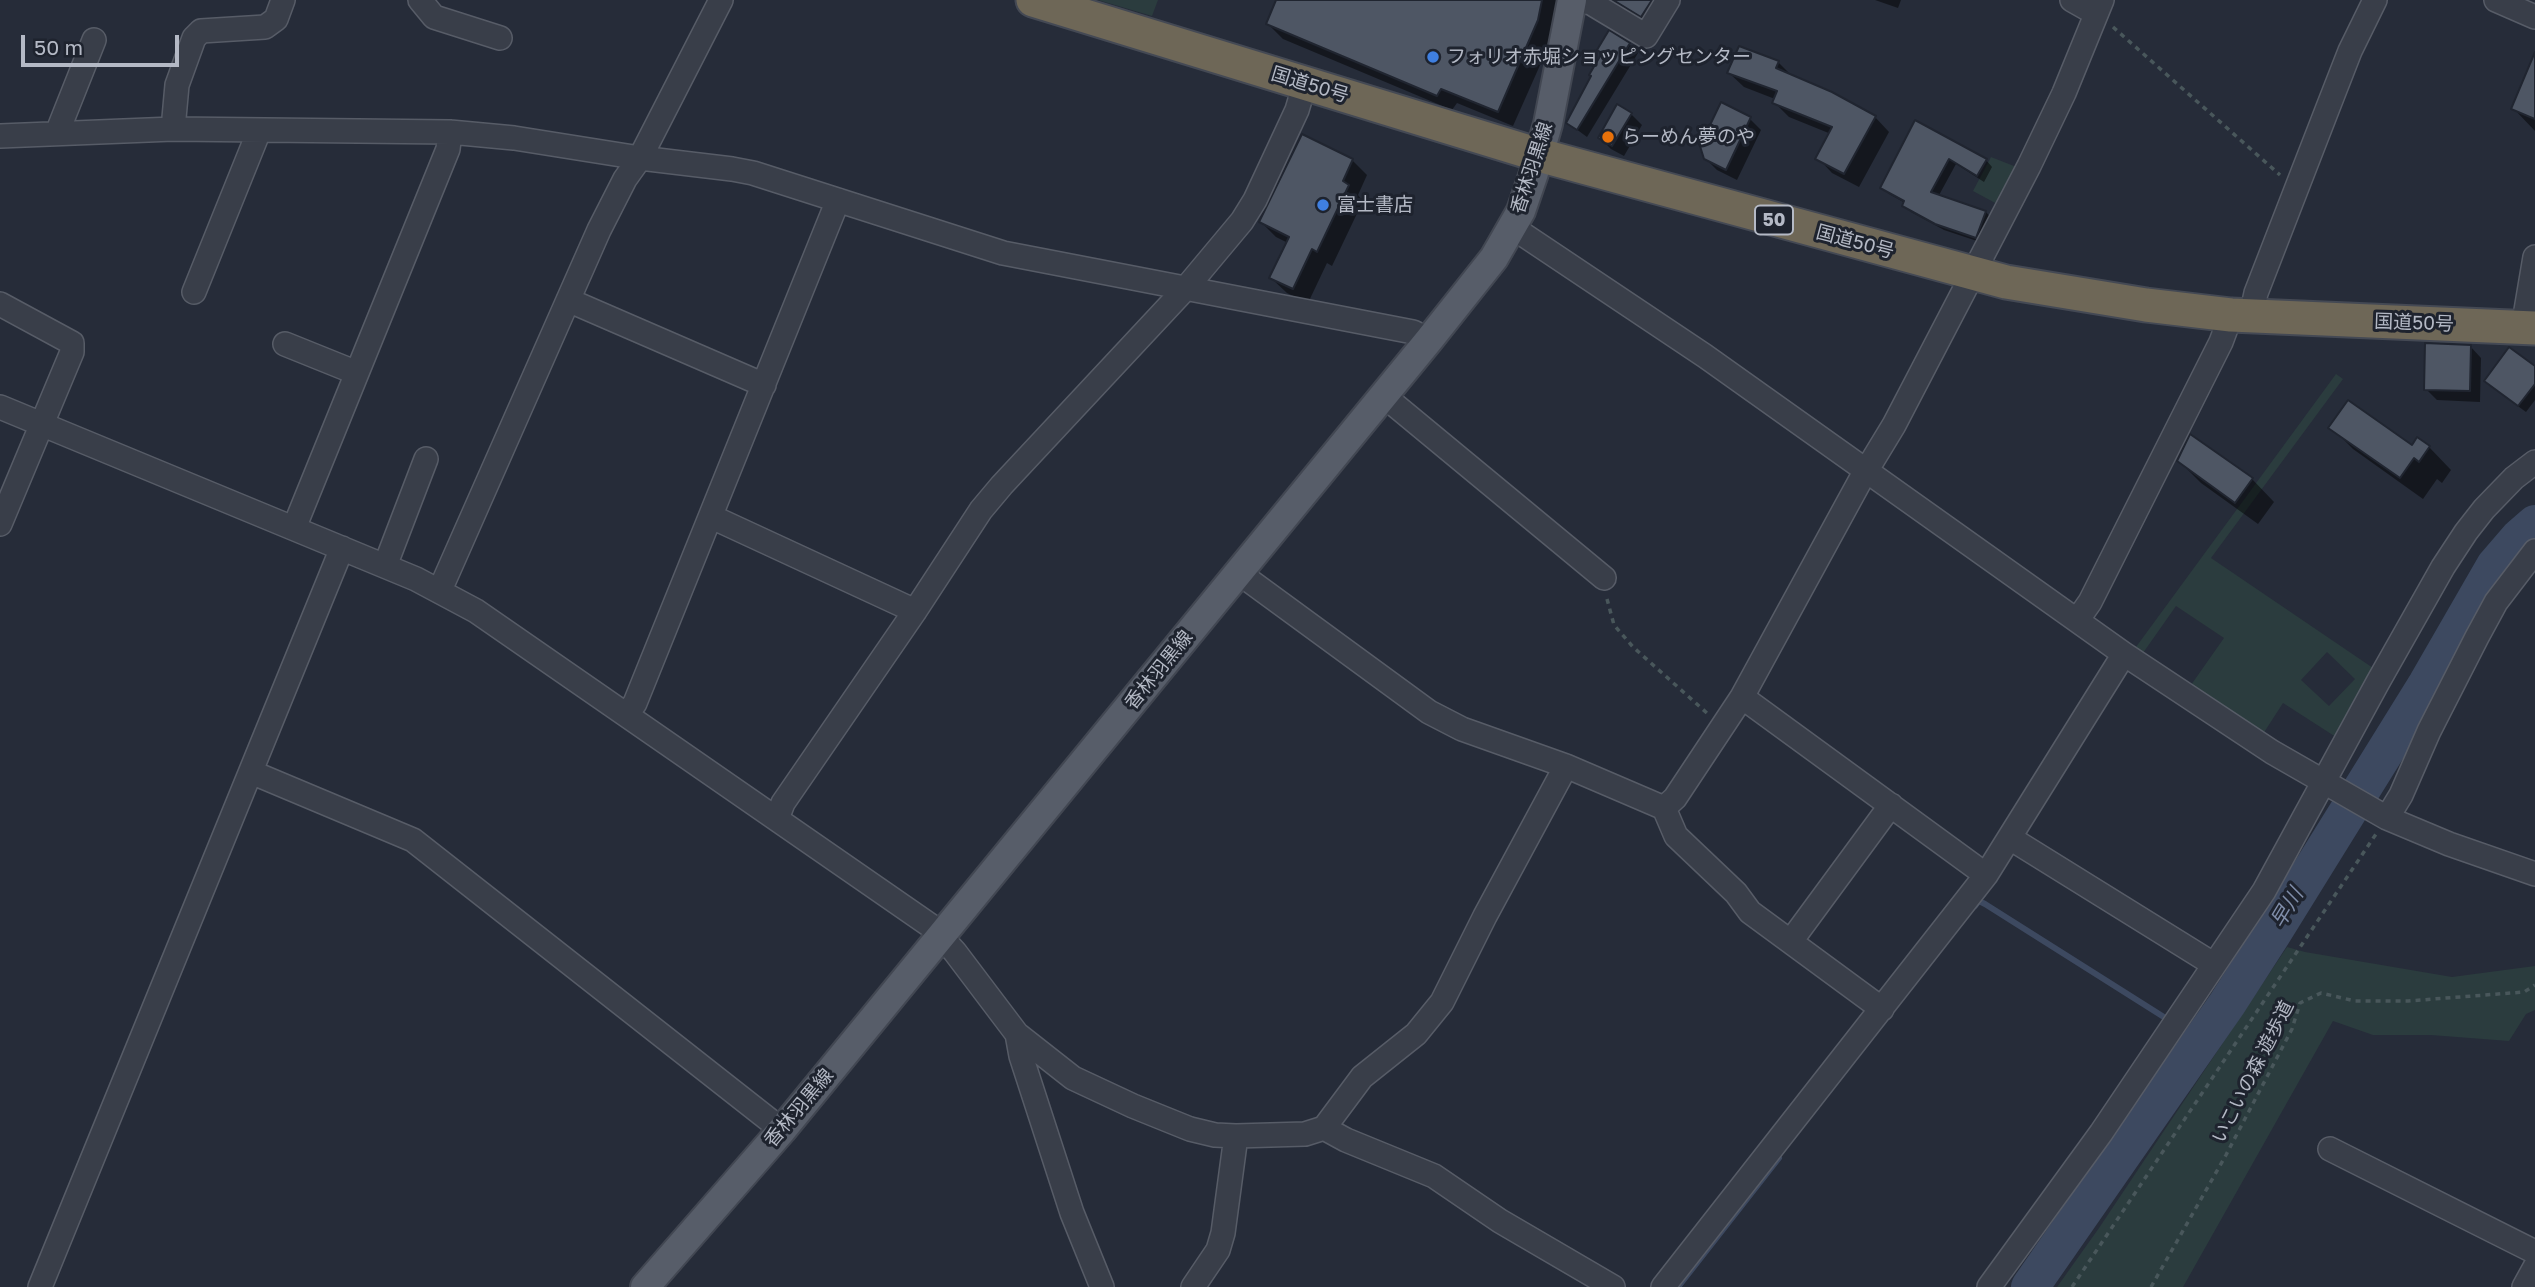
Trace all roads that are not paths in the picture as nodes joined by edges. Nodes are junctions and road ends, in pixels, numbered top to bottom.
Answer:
1 (283, 0) edge
2 (420, 0) edge
3 (721, 0) edge
4 (1572, 0) edge
5 (1578, 0) edge
6 (1668, 0) edge
7 (2072, 0) edge
8 (2375, 0) edge
9 (2496, 0) edge
10 (1043, 1) edge
11 (2100, 11) edge
12 (2535, 17) edge
13 (500, 38) dead end
14 (94, 40) dead end
15 (1305, 83) junction
16 (173, 129) junction
17 (259, 131) junction
18 (450, 132) junction
19 (57, 133) junction
20 (0, 136) edge
21 (1539, 155) junction
22 (640, 158) junction
23 (838, 200) junction
24 (1513, 227) junction
25 (2535, 257) edge
26 (1971, 274) junction
27 (1185, 288) junction
28 (194, 292) dead end
29 (568, 300) junction
30 (0, 304) edge
31 (2241, 315) junction
32 (2529, 328) edge
33 (1429, 340) junction
34 (285, 344) dead end
35 (357, 373) junction
36 (764, 385) junction
37 (1384, 396) junction
38 (0, 407) edge
39 (41, 424) junction
40 (426, 459) dead end
41 (2535, 462) edge
42 (1867, 471) junction
43 (712, 517) junction
44 (0, 524) edge
45 (294, 528) junction
46 (342, 548) junction
47 (2532, 563) edge
48 (385, 566) junction
49 (1239, 573) junction
50 (1604, 578) road end
51 (440, 590) junction
52 (915, 611) junction
53 (2078, 620) junction
54 (2124, 654) junction
55 (1742, 697) junction
56 (627, 714) junction
57 (1566, 766) junction
58 (250, 772) junction
59 (2328, 784) junction
60 (1891, 805) junction
61 (1664, 808) junction
62 (2383, 815) junction
63 (777, 819) junction
64 (2010, 838) junction
65 (2535, 874) edge
66 (1986, 875) junction
67 (941, 935) junction
68 (1791, 941) junction
69 (2214, 964) junction
70 (1882, 1009) junction
71 (1017, 1034) junction
72 (1324, 1128) junction
73 (782, 1130) junction
74 (1236, 1136) junction
75 (2330, 1149) dead end
76 (2535, 1252) edge
77 (2535, 1267) edge
78 (653, 1284) edge
79 (40, 1287) edge
80 (1102, 1287) edge
81 (1193, 1287) edge
82 (1614, 1287) edge
83 (1664, 1287) edge
84 (1989, 1287) edge
85 (2524, 1287) edge

1 - 16 street
2 - 13 street
3 - 22 street
4 - 21 main road, 香林羽黒線
5 - 6 street
7 - 11 street
8 - 31 street
9 - 12 street
10 - 15 highway, 国道50号 / 50
11 - 26 street
14 - 19 street
15 - 21 highway, 国道50号 / 50
15 - 27 street
16 - 17 street
16 - 19 street
17 - 18 street
17 - 28 street
18 - 22 street
18 - 35 street
19 - 20 street
21 - 24 main road, 香林羽黒線
21 - 26 highway, 国道50号 / 50
22 - 23 street
22 - 29 street
23 - 27 street
23 - 36 street
24 - 33 main road, 香林羽黒線
24 - 42 street
25 - 32 street
26 - 31 highway, 国道50号 / 50
26 - 42 street
27 - 33 street
27 - 52 street
29 - 36 street
29 - 51 street
30 - 39 street
31 - 32 highway, 国道50号 / 50
31 - 53 street
33 - 37 main road, 香林羽黒線
34 - 35 street
35 - 45 street
36 - 43 street
37 - 49 main road, 香林羽黒線
37 - 50 street
38 - 39 street
39 - 44 street
39 - 45 street
40 - 48 street
41 - 59 street
42 - 53 street
42 - 55 street
43 - 52 street
43 - 56 street
45 - 46 street
46 - 48 street
46 - 58 street
47 - 62 street
48 - 51 street
49 - 57 street
49 - 67 main road, 香林羽黒線
51 - 56 street
52 - 63 street
53 - 54 street
54 - 59 street
54 - 64 street
55 - 60 street
55 - 61 street
56 - 63 street
57 - 61 street
57 - 72 street
58 - 73 street
58 - 79 street
59 - 62 street
59 - 69 street
60 - 66 street
60 - 68 street
61 - 68 street
62 - 65 street
63 - 67 street
64 - 66 street
64 - 69 street
66 - 70 street
67 - 71 street
67 - 73 main road, 香林羽黒線
68 - 70 street
69 - 84 street
70 - 83 street
71 - 74 street
71 - 80 street
72 - 74 street
72 - 82 street
73 - 78 main road, 香林羽黒線
74 - 81 street
75 - 76 street
77 - 85 street

